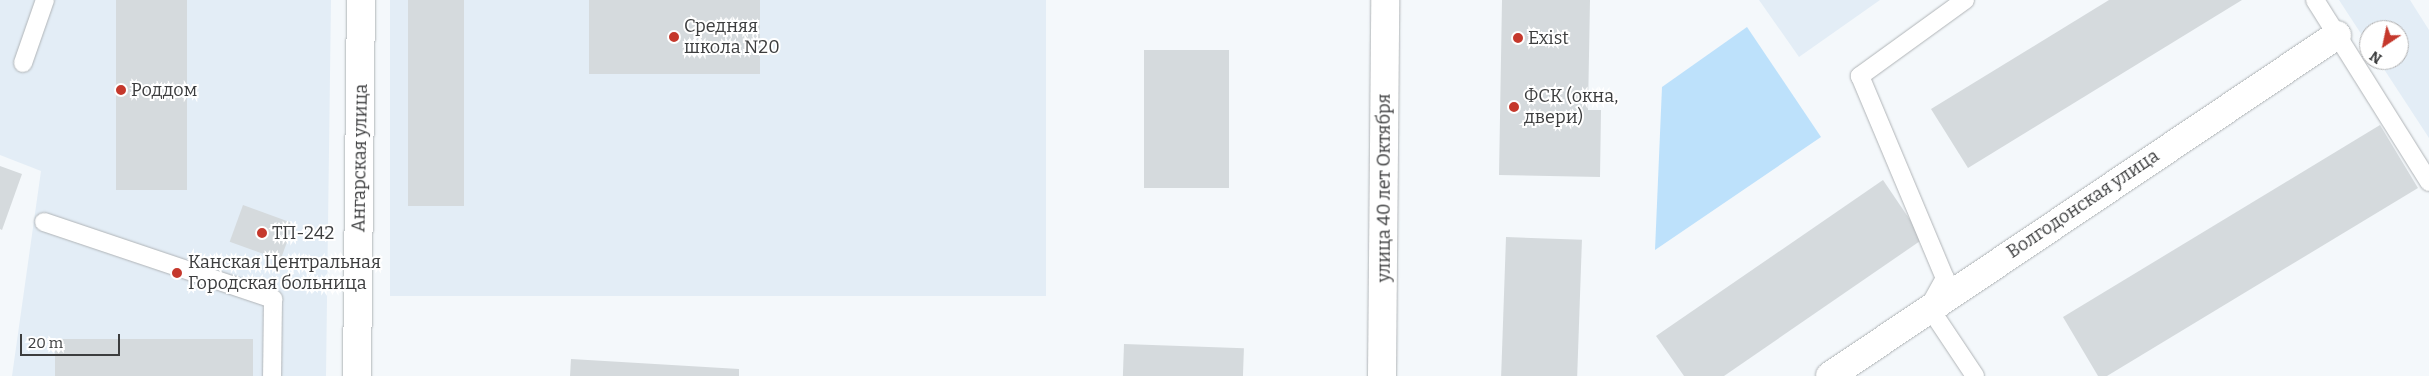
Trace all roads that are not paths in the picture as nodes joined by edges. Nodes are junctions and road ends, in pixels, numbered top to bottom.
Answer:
1 (45, 0) edge
2 (361, 0) edge
3 (1385, 0) edge
4 (1965, 0) edge
5 (2315, 0) edge
6 (2337, 34) junction
7 (23, 64) dead end
8 (2429, 182) edge
9 (44, 222) dead end
10 (1929, 307) junction
11 (272, 376) edge
12 (358, 376) edge
13 (1382, 376) edge
14 (1830, 376) edge
15 (1975, 376) edge

1 - 7 lane
2 - 12 street, Ангарская улица
3 - 13 street, улица 40 лет Октября
4 - 10 lane
5 - 6 lane
6 - 8 lane
6 - 10 street, Волгодонская улица
9 - 11 lane
10 - 14 street, Волгодонская улица
10 - 15 lane

